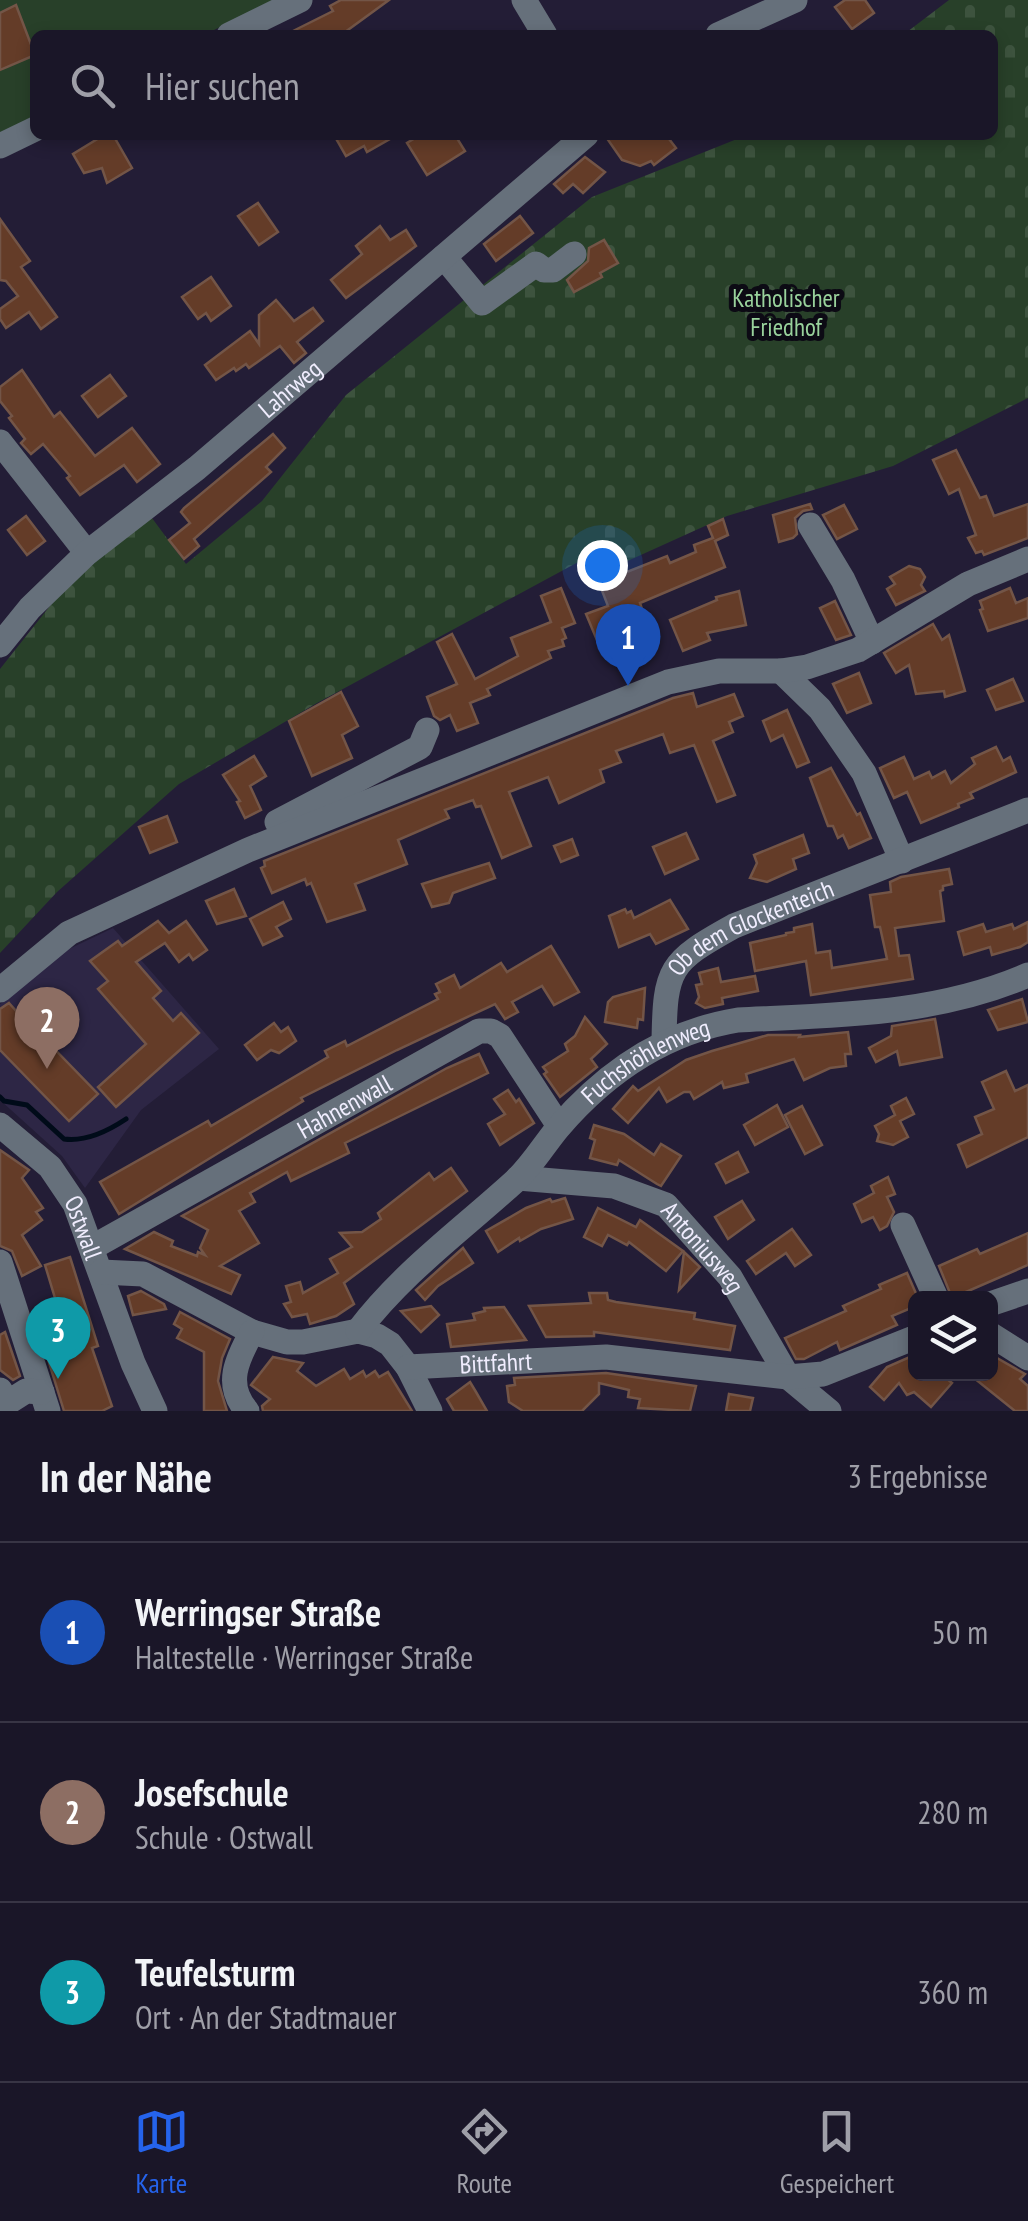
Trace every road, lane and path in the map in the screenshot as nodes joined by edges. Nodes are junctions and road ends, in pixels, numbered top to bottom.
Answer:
1 (300, 0) edge
2 (524, 0) edge
3 (795, 0) edge
4 (239, 30) edge
5 (543, 30) edge
6 (729, 30) edge
7 (30, 131) edge
8 (580, 140) edge
9 (0, 146) edge
10 (574, 254) dead end
11 (444, 257) junction
12 (0, 442) edge
13 (810, 526) dead end
14 (87, 553) junction
15 (1028, 559) edge
16 (872, 642) junction
17 (0, 645) edge
18 (781, 671) junction
19 (427, 730) dead end
20 (1028, 810) edge
21 (248, 850) junction
22 (902, 860) junction
23 (1027, 978) edge
24 (0, 990) edge
25 (664, 1042) junction
26 (0, 1124) edge
27 (559, 1126) junction
28 (518, 1178) junction
29 (903, 1225) dead end
30 (93, 1247) junction
31 (0, 1262) edge
32 (101, 1272) junction
33 (933, 1291) edge
34 (1028, 1291) edge
35 (998, 1301) edge
36 (358, 1331) junction
37 (252, 1332) junction
38 (908, 1339) edge
39 (998, 1339) edge
40 (1028, 1358) edge
41 (408, 1367) junction
42 (788, 1377) junction
43 (0, 1390) edge
44 (45, 1401) edge
45 (154, 1411) edge
46 (248, 1411) edge
47 (430, 1411) edge
48 (829, 1411) edge

1 - 4 street
2 - 5 street
3 - 6 street
7 - 9 street
8 - 11 street, Lahrweg
10 - 11 street
11 - 14 street, Lahrweg
12 - 14 street
13 - 16 street
14 - 17 street, Lahrweg
15 - 16 street
16 - 18 street
18 - 21 street
18 - 22 street
19 - 21 street
20 - 22 street, Ob dem Glockenteich
21 - 24 street
22 - 25 street, Ob dem Glockenteich
23 - 25 street, Fuchshöhlenweg
25 - 27 street, Fuchshöhlenweg
26 - 30 street, Ostwall
27 - 28 street, Fuchshöhlenweg
27 - 30 street, Hahnenwall
28 - 36 street, Fuchshöhlenweg
28 - 42 street, Antoniusweg
29 - 33 street
30 - 32 street, Ostwall
31 - 44 street
32 - 37 street
32 - 45 street, Ostwall
34 - 35 street
36 - 37 street
36 - 41 street
37 - 46 street
38 - 42 street, Bittfahrt
39 - 40 street
41 - 42 street, Bittfahrt
41 - 47 street
42 - 48 street, Antoniusweg
43 - 44 street

